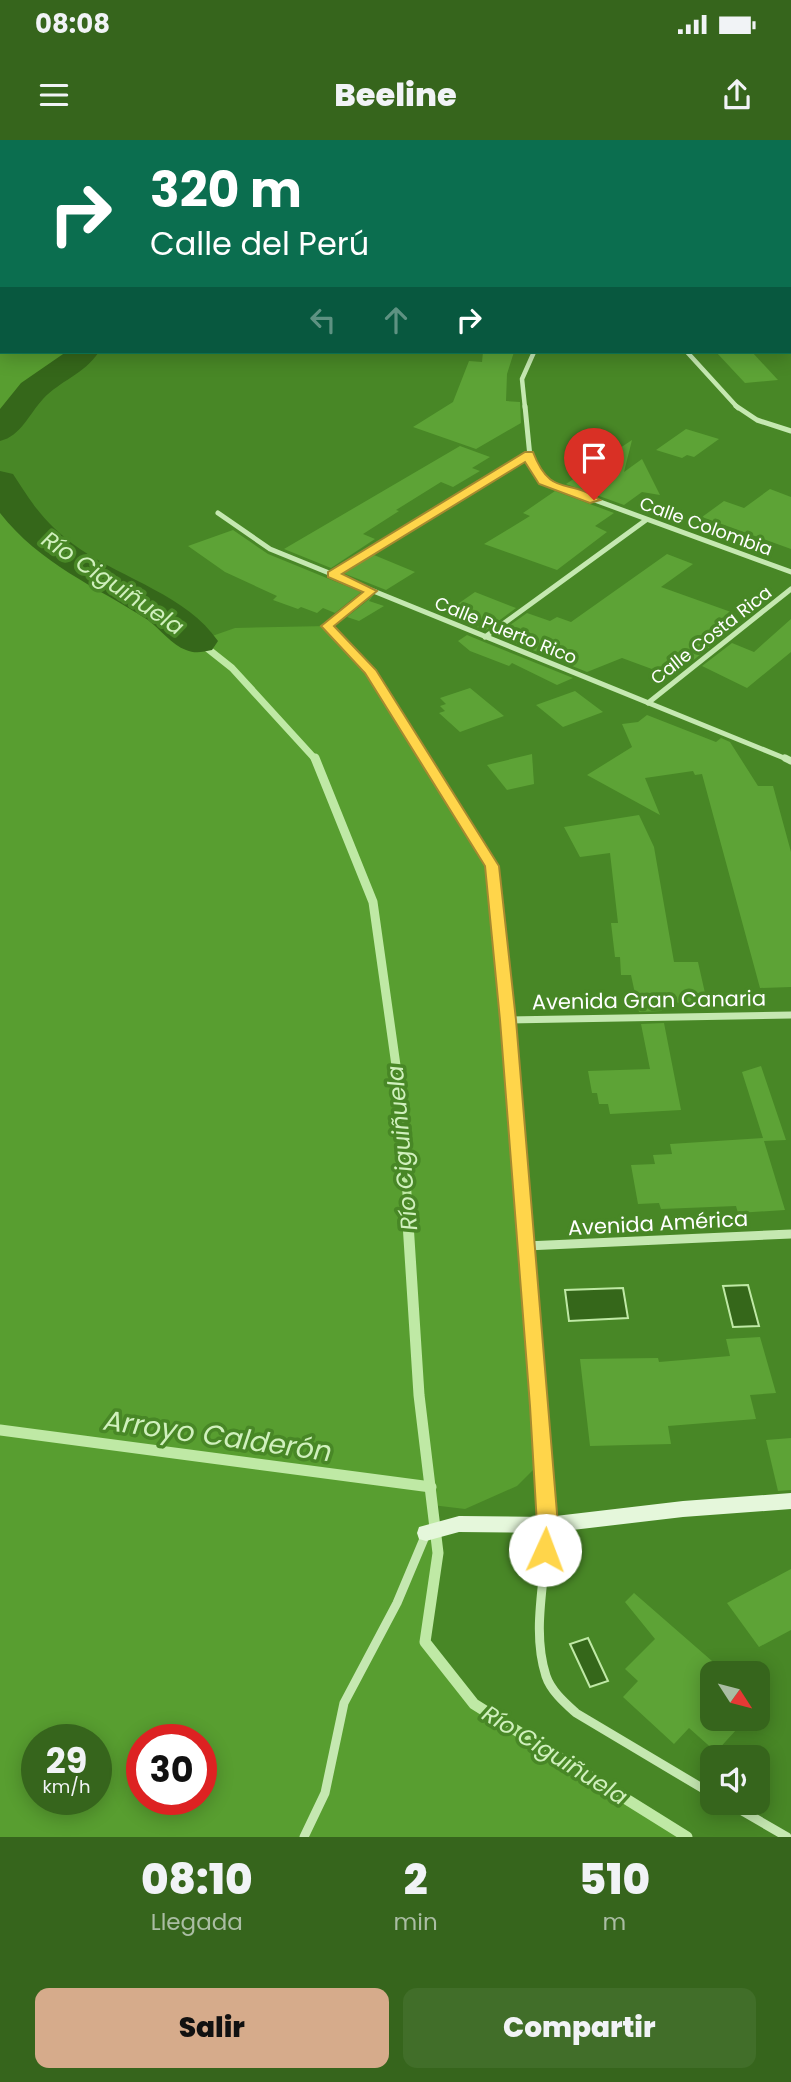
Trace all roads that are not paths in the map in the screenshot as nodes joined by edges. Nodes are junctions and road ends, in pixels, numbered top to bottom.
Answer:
1 (533, 354) edge
2 (689, 354) edge
3 (791, 431) edge
4 (529, 455) junction
5 (218, 513) dead end
6 (646, 520) junction
7 (791, 572) edge
8 (332, 575) junction
9 (791, 589) edge
10 (371, 591) junction
11 (485, 637) junction
12 (648, 703) junction
13 (791, 761) edge
14 (791, 1015) edge
15 (508, 1020) junction
16 (791, 1234) edge
17 (526, 1246) junction
18 (791, 1501) edge
19 (547, 1525) junction
20 (426, 1533) joint
21 (700, 1787) edge
22 (749, 1815) edge
23 (304, 1837) edge
24 (787, 1837) edge

1 - 4 street, Calle Colombia
2 - 3 street
4 - 6 street, Calle Colombia
4 - 8 street
5 - 8 street, Calle Puerto Rico
6 - 7 street, Calle Colombia
6 - 11 street
8 - 10 street, Calle Puerto Rico
9 - 12 street, Calle Costa Rica
10 - 11 street, Calle Puerto Rico
10 - 15 street
11 - 12 street, Calle Puerto Rico
12 - 13 street, Calle Puerto Rico
14 - 15 street, Avenida Gran Canaria
15 - 17 street
16 - 17 street, Avenida América
17 - 19 street
18 - 19 street
19 - 20 street
19 - 21 street
20 - 23 street
22 - 24 street

